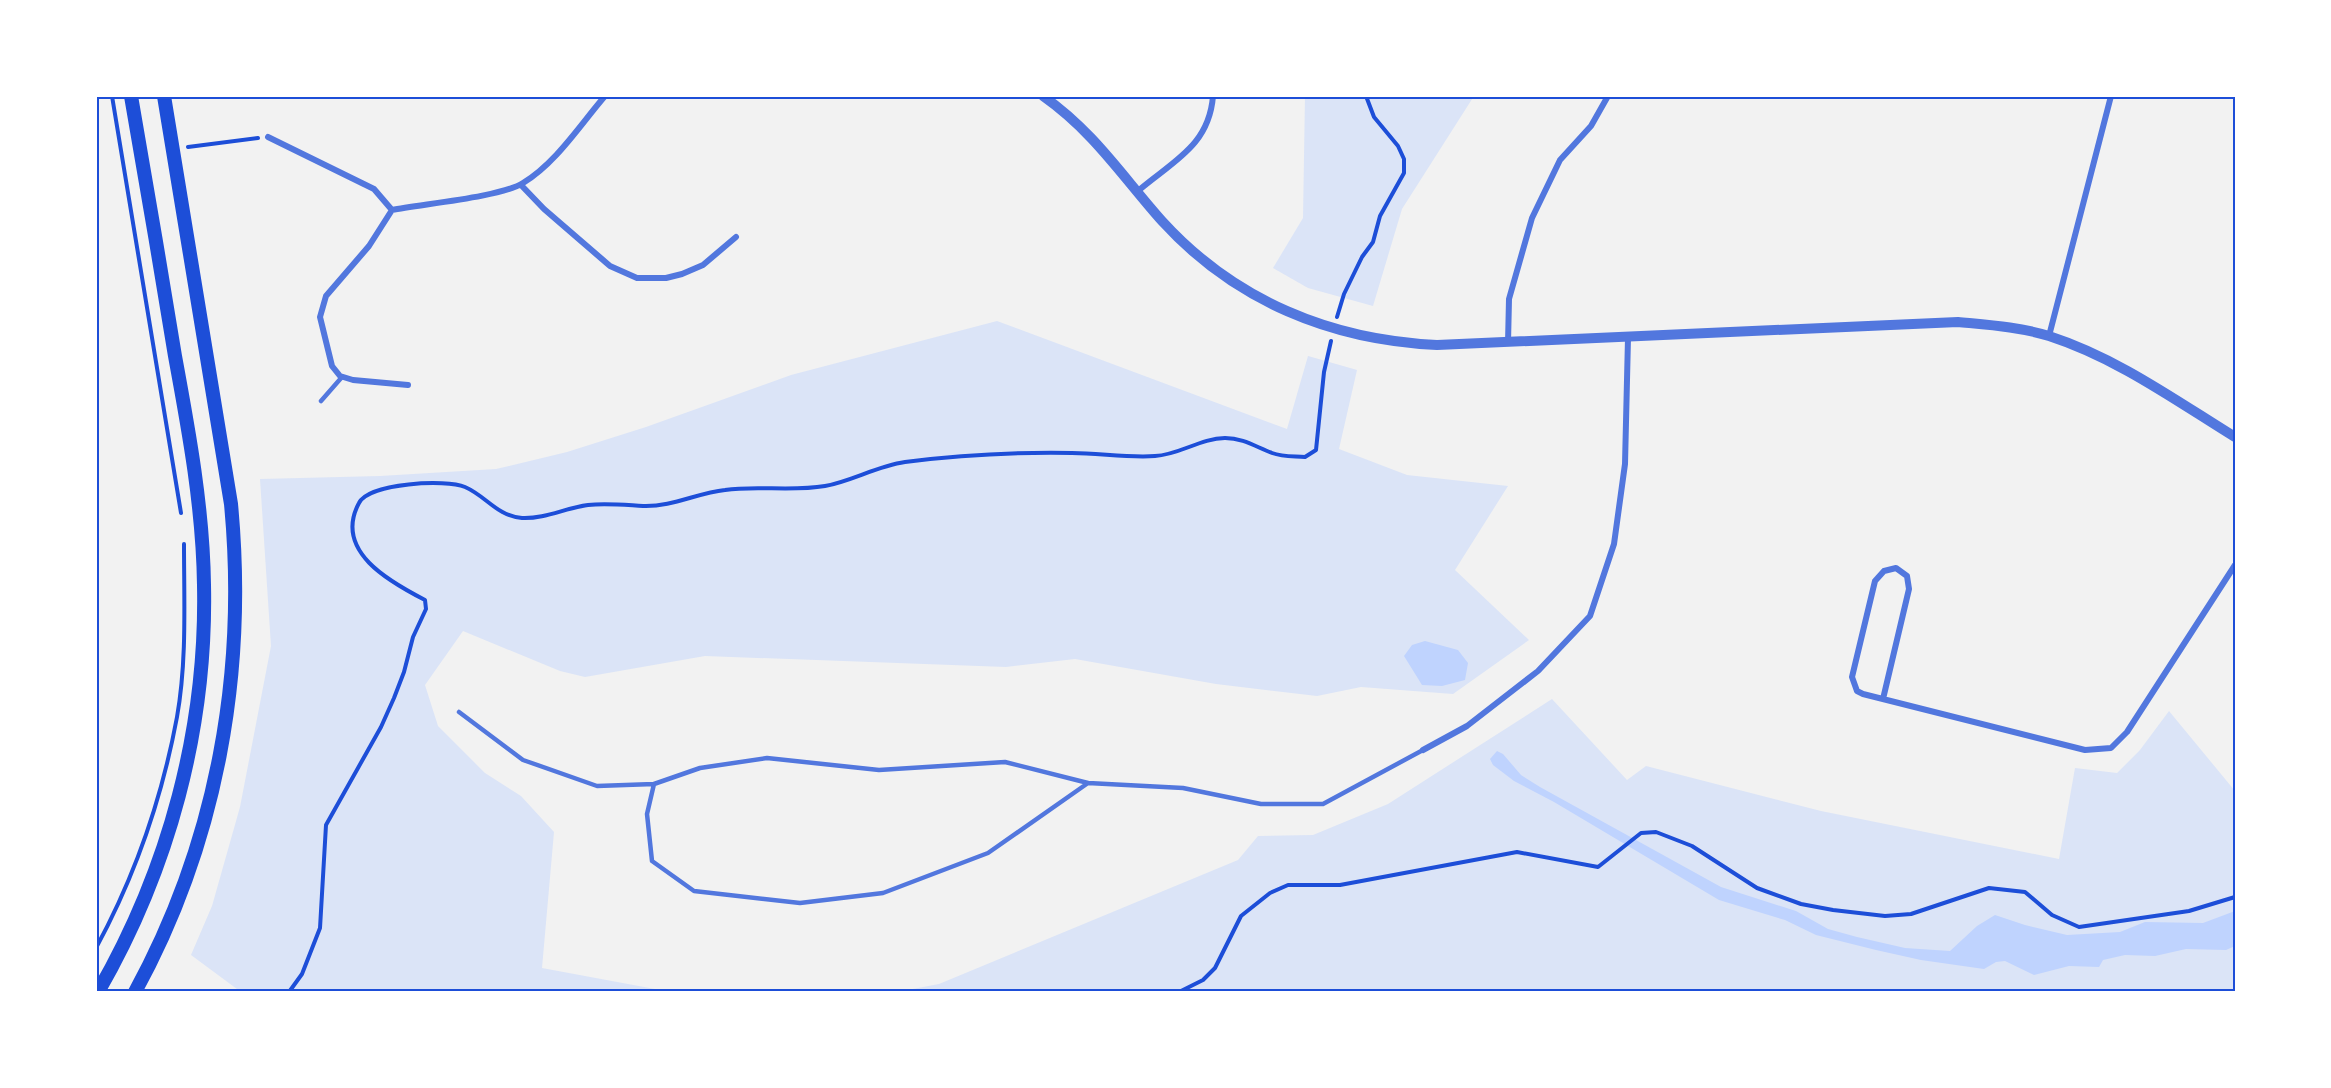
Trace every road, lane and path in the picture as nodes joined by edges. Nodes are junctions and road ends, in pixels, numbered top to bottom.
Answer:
1 (112, 96) edge
2 (131, 96) edge
3 (164, 96) edge
4 (605, 96) edge
5 (1043, 96) edge
6 (1213, 96) edge
7 (1365, 96) edge
8 (1608, 96) edge
9 (2111, 96) edge
10 (268, 137) joint
11 (173, 150) junction
12 (521, 185) junction
13 (1138, 191) junction
14 (392, 210) junction
15 (736, 237) dead end
16 (1333, 329) junction
17 (2049, 336) junction
18 (1628, 338) junction
19 (1508, 343) junction
20 (342, 377) junction
21 (408, 385) dead end
22 (321, 401) dead end
23 (2235, 437) edge
24 (182, 520) dead end
25 (184, 543) dead end
26 (2235, 565) edge
27 (1883, 699) junction
28 (459, 712) dead end
29 (1423, 750) joint
30 (1088, 783) junction
31 (654, 784) junction
32 (2235, 897) edge
33 (96, 948) edge
34 (98, 992) edge
35 (135, 992) edge
36 (289, 992) edge
37 (1179, 992) edge

1 - 24 path
2 - 34 main road
3 - 11 main road
4 - 12 street
5 - 13 street
6 - 13 street
7 - 16 path
8 - 19 street
9 - 17 street
10 - 11 path
10 - 14 street
11 - 35 main road
12 - 14 street
12 - 15 street
13 - 16 street
14 - 20 street
16 - 19 street
16 - 36 path
17 - 18 street
17 - 23 street
18 - 19 street
18 - 29 street
20 - 21 street
20 - 22 lane
25 - 33 path
26 - 27 street
27 - 27 street
28 - 31 lane
29 - 30 lane
30 - 31 lane
30 - 31 lane
32 - 37 path

